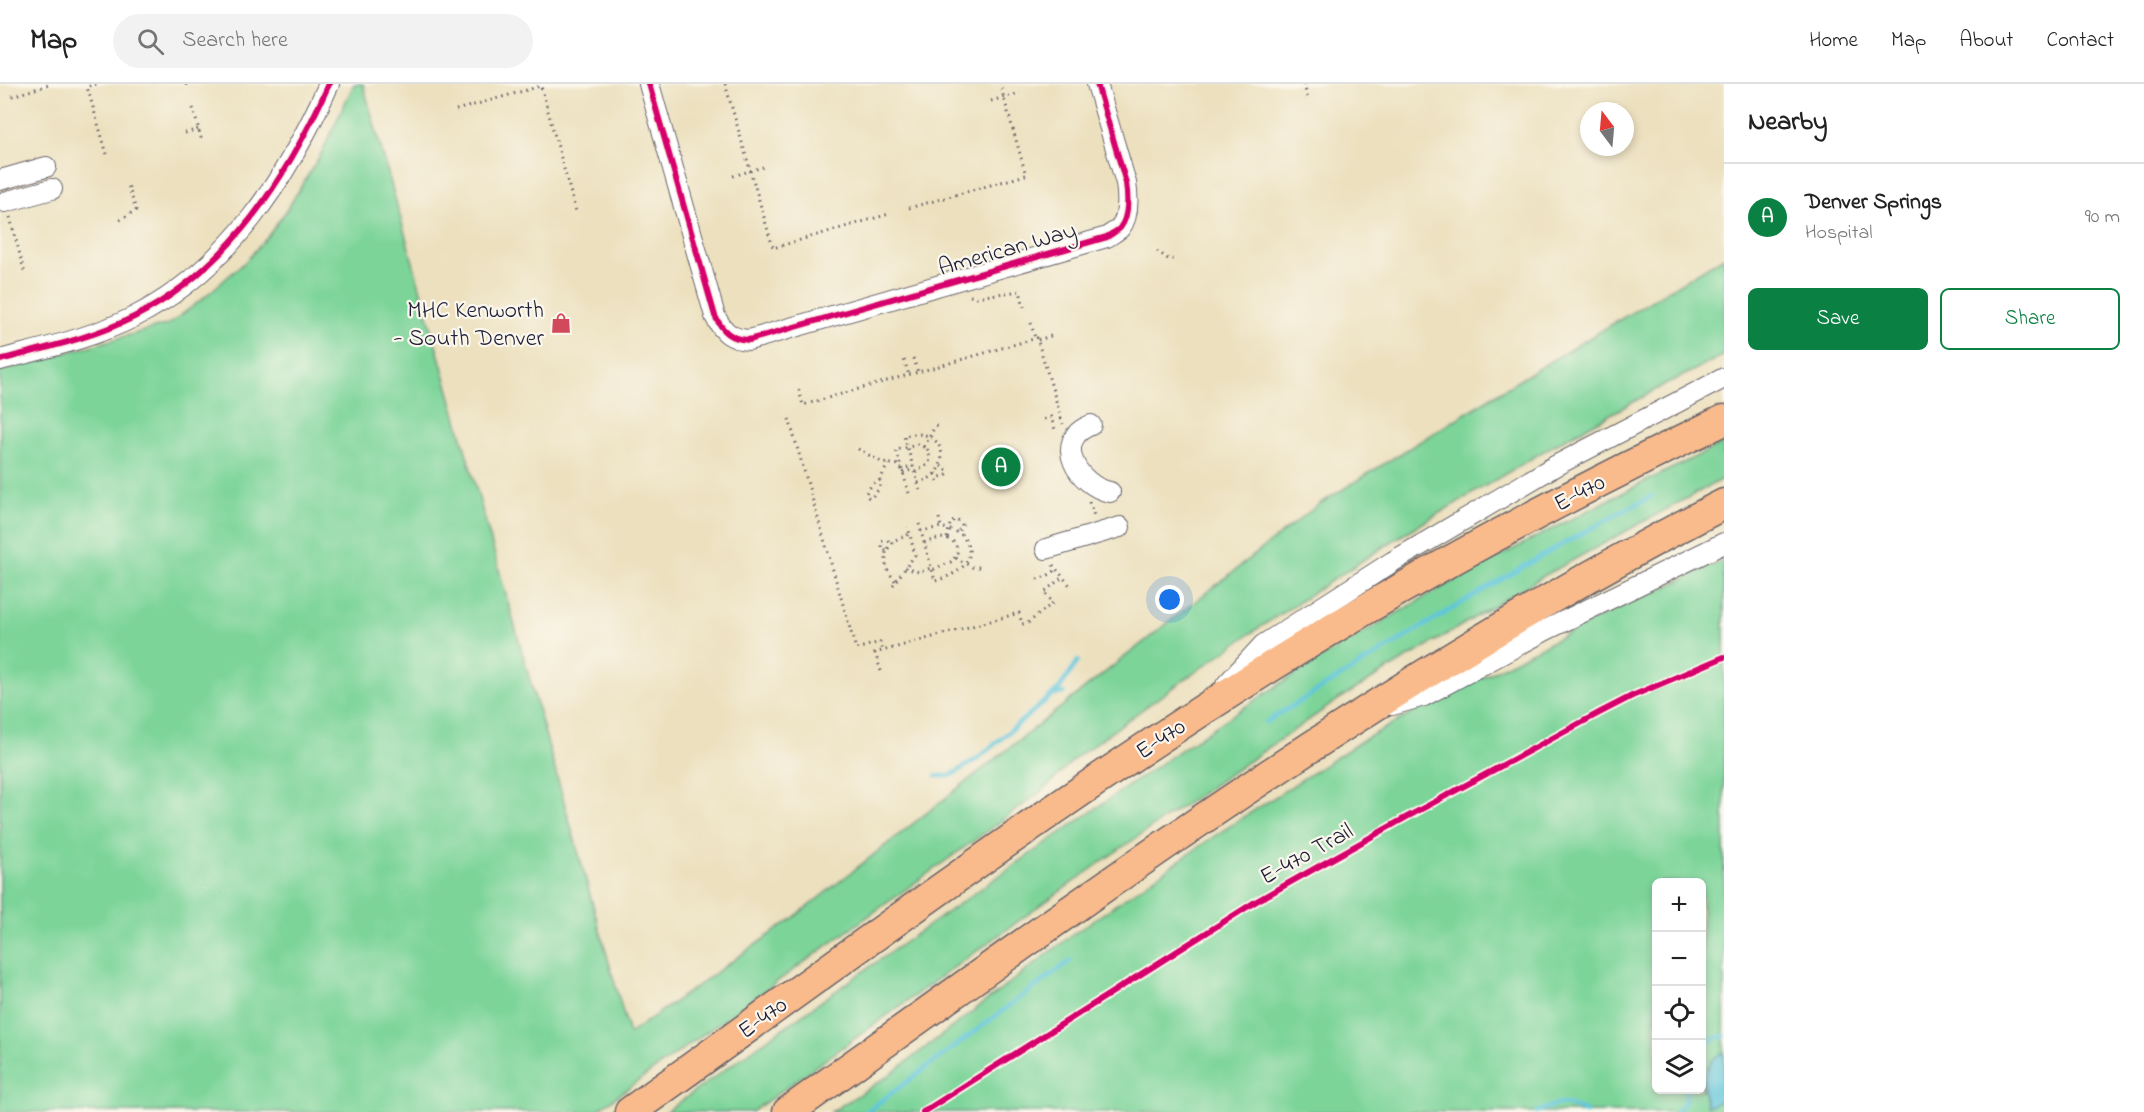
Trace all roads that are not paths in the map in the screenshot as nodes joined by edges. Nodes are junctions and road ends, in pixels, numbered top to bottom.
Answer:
1 (329, 84) edge
2 (649, 84) edge
3 (1097, 84) edge
4 (46, 168) dead end
5 (0, 180) edge
6 (52, 189) dead end
7 (6, 205) road end
8 (0, 360) edge
9 (1724, 378) edge
10 (1724, 420) edge
11 (1091, 425) dead end
12 (1110, 492) dead end
13 (1724, 504) edge
14 (1120, 527) dead end
15 (1724, 543) edge
16 (1049, 557) road end
17 (1204, 709) junction
18 (1358, 715) junction
19 (630, 1112) edge
20 (788, 1112) edge

1 - 8 street
2 - 3 street, American Way
4 - 5 street
6 - 7 street
9 - 17 street
10 - 17 highway, E-470
11 - 12 street
13 - 18 highway
14 - 16 street
15 - 18 street
17 - 19 highway, E-470
18 - 20 highway

